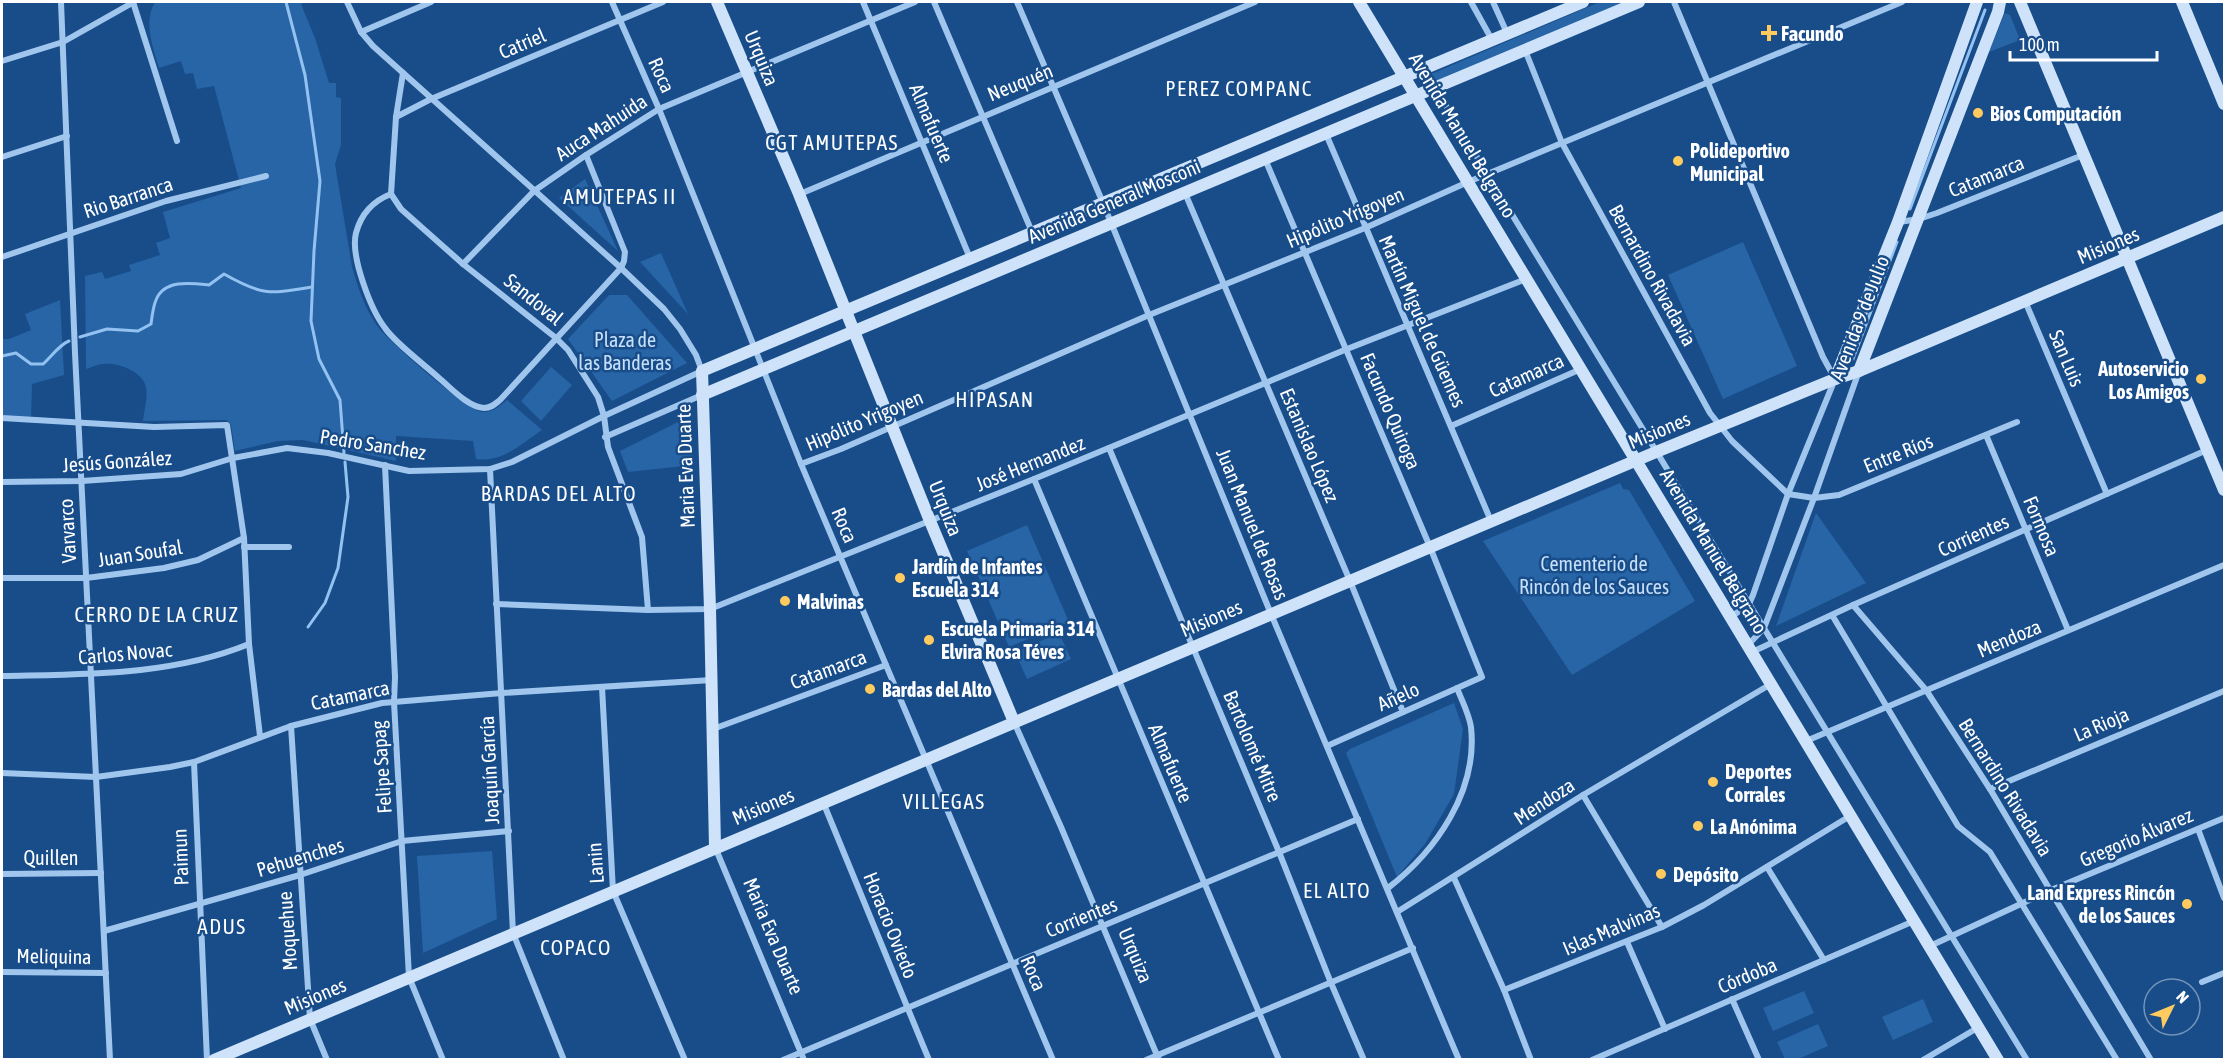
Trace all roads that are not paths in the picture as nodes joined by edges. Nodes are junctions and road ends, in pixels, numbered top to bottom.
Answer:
1 (61, 2) edge
2 (134, 2) edge
3 (347, 2) edge
4 (431, 2) edge
5 (612, 2) edge
6 (663, 2) edge
7 (717, 2) edge
8 (863, 2) edge
9 (915, 2) edge
10 (934, 2) edge
11 (1017, 2) edge
12 (1255, 2) edge
13 (1359, 2) edge
14 (1471, 2) edge
15 (1493, 2) edge
16 (1583, 2) edge
17 (1639, 2) edge
18 (1674, 2) edge
19 (1902, 2) edge
20 (1977, 2) edge
21 (2000, 2) edge
22 (2020, 2) edge
23 (2182, 2) edge
24 (619, 20) junction
25 (870, 21) junction
26 (362, 32) junction
27 (1507, 33) junction
28 (1492, 40) junction
29 (63, 42) junction
30 (1525, 50) junction
31 (2, 61) edge
32 (747, 72) junction
33 (403, 73) junction
34 (1405, 77) junction
35 (1707, 82) junction
36 (1054, 86) junction
37 (1434, 87) junction
38 (1416, 95) junction
39 (431, 99) junction
40 (2224, 104) edge
41 (659, 109) junction
42 (984, 115) junction
43 (396, 117) junction
44 (1326, 133) junction
45 (66, 136) junction
46 (177, 141) dead end
47 (922, 141) junction
48 (1562, 143) junction
49 (586, 155) junction
50 (2084, 155) junction
51 (2, 157) edge
52 (1265, 159) junction
53 (1487, 175) junction
54 (266, 176) dead end
55 (1468, 182) junction
56 (534, 191) junction
57 (1185, 192) junction
58 (391, 194) junction
59 (799, 194) junction
60 (1104, 203) junction
61 (2224, 217) edge
62 (1919, 219) junction
63 (1898, 222) junction
64 (1112, 223) junction
65 (1365, 228) junction
66 (70, 233) junction
67 (1032, 233) junction
68 (1305, 252) junction
69 (2, 257) edge
70 (2127, 258) junction
71 (970, 259) junction
72 (463, 264) junction
73 (621, 268) junction
74 (1527, 279) junction
75 (1224, 285) junction
76 (2025, 301) junction
77 (846, 311) junction
78 (1149, 315) junction
79 (1408, 326) junction
80 (855, 331) junction
81 (556, 338) junction
82 (755, 349) junction
83 (1347, 350) junction
84 (1581, 369) junction
85 (763, 370) junction
86 (702, 371) junction
87 (1859, 371) junction
88 (1835, 379) junction
89 (1266, 383) junction
90 (702, 395) junction
91 (1190, 414) junction
92 (604, 416) junction
93 (2, 418) edge
94 (78, 422) junction
95 (2018, 422) dead end
96 (893, 426) junction
97 (1451, 426) junction
98 (1719, 426) junction
99 (1986, 435) junction
100 (605, 437) junction
101 (1109, 448) junction
102 (2207, 450) junction
103 (1656, 452) junction
104 (233, 458) junction
105 (1636, 460) junction
106 (801, 464) junction
107 (385, 465) junction
108 (490, 469) junction
109 (1034, 479) junction
110 (81, 481) junction
111 (2, 482) edge
112 (2224, 490) edge
113 (1788, 494) junction
114 (2107, 494) junction
115 (1814, 498) junction
116 (930, 521) junction
117 (1491, 521) junction
118 (2025, 530) junction
119 (244, 538) junction
120 (244, 547) junction
121 (290, 547) dead end
122 (1430, 547) junction
123 (841, 556) junction
124 (2224, 565) edge
125 (2, 578) edge
126 (86, 578) junction
127 (1350, 581) junction
128 (496, 604) junction
129 (1749, 604) junction
130 (1853, 605) junction
131 (710, 609) junction
132 (648, 610) junction
133 (1272, 614) junction
134 (1832, 615) junction
135 (1731, 616) junction
136 (1764, 628) junction
137 (2068, 630) junction
138 (1773, 642) junction
139 (249, 644) junction
140 (1194, 646) junction
141 (1750, 649) junction
142 (886, 665) junction
143 (91, 674) junction
144 (2, 676) edge
145 (1482, 677) joint
146 (1118, 679) junction
147 (712, 680) junction
148 (1771, 684) junction
149 (602, 687) junction
150 (1457, 688) junction
151 (1926, 690) junction
152 (2224, 691) edge
153 (502, 693) junction
154 (394, 702) junction
155 (1887, 707) junction
156 (1403, 712) junction
157 (1014, 722) junction
158 (291, 726) junction
159 (713, 729) junction
160 (1828, 732) junction
161 (260, 736) junction
162 (1806, 741) junction
163 (1328, 746) junction
164 (925, 760) junction
165 (194, 762) junction
166 (2, 774) edge
167 (96, 777) junction
168 (1990, 789) junction
169 (1583, 795) junction
170 (823, 802) junction
171 (1851, 815) junction
172 (2224, 818) edge
173 (1358, 819) junction
174 (2198, 829) junction
175 (508, 831) junction
176 (402, 841) junction
177 (715, 847) junction
178 (1280, 852) junction
179 (1767, 867) junction
180 (101, 873) junction
181 (2, 874) edge
182 (300, 874) junction
183 (1454, 878) junction
184 (1205, 884) junction
185 (1388, 888) junction
186 (2051, 890) junction
187 (613, 891) junction
188 (2224, 898) edge
189 (2022, 904) junction
190 (198, 905) junction
191 (1397, 912) junction
192 (1914, 920) junction
193 (1103, 926) junction
194 (1662, 927) junction
195 (104, 931) junction
196 (513, 933) junction
197 (1952, 936) junction
198 (1627, 942) junction
199 (1930, 946) junction
200 (1413, 948) junction
201 (1824, 960) junction
202 (1012, 964) junction
203 (2, 972) edge
204 (106, 973) junction
205 (2224, 973) edge
206 (409, 977) junction
207 (2202, 982) dead end
208 (1331, 983) junction
209 (1504, 990) junction
210 (1732, 999) junction
211 (908, 1007) junction
212 (1260, 1012) junction
213 (310, 1019) junction
214 (1979, 1028) junction
215 (1665, 1029) junction
216 (801, 1052) junction
217 (1158, 1057) edge
218 (110, 1059) edge
219 (207, 1059) edge
220 (214, 1059) edge
221 (327, 1059) edge
222 (443, 1059) edge
223 (564, 1059) edge
224 (685, 1059) edge
225 (783, 1059) edge
226 (804, 1059) edge
227 (929, 1059) edge
228 (1053, 1059) edge
229 (1146, 1059) edge
230 (1279, 1059) edge
231 (1364, 1059) edge
232 (1459, 1059) edge
233 (1532, 1059) edge
234 (1596, 1059) edge
235 (1759, 1059) edge
236 (1923, 1059) edge
237 (1998, 1059) edge
238 (2027, 1059) edge
239 (2116, 1059) edge
240 (2151, 1059) edge

1 - 29 street, Varvarco
2 - 29 street
2 - 46 street
3 - 26 street, Maria Eva Duarte
4 - 26 street
5 - 24 street, Roca
6 - 24 street, Catriel
7 - 32 street, Urquiza
8 - 25 street, Almafuerte
9 - 25 street, Auca Mahuida
10 - 42 street
11 - 36 street, Juan Manuel de Rosas
12 - 36 street, Neuquén
13 - 34 street, Avenida Manuel Belgrano
14 - 28 street
15 - 27 street
16 - 27 street, Avenida General Mosconi
17 - 30 street, Avenida General Mosconi
18 - 35 street
19 - 35 street, Hipólito Yrigoyen
20 - 63 street, Avenida 9 de Julio
21 - 62 street, Avenida 9 de Julio
22 - 50 street
23 - 40 street
24 - 39 street, Catriel
24 - 41 street, Roca
25 - 32 street, Auca Mahuida
25 - 47 street, Almafuerte
26 - 33 street, Maria Eva Duarte
27 - 28 street, Avenida General Mosconi
28 - 34 street, Avenida General Mosconi
29 - 31 street
29 - 45 street, Varvarco
30 - 37 street, Avenida General Mosconi
30 - 48 street, Bernardino Rivadavia
32 - 41 street, Auca Mahuida
32 - 59 street, Urquiza
33 - 39 street, Maria Eva Duarte
33 - 43 street
34 - 38 street, Avenida Manuel Belgrano
34 - 60 street, Avenida General Mosconi
35 - 48 street, Hipólito Yrigoyen
35 - 88 street
36 - 42 street, Neuquén
36 - 60 street, Juan Manuel de Rosas
37 - 38 street, Avenida General Mosconi
37 - 53 street
38 - 44 street, Avenida General Mosconi
38 - 55 street, Avenida Manuel Belgrano
39 - 43 street, Catriel
39 - 56 street, Maria Eva Duarte
41 - 49 street, Auca Mahuida
41 - 82 street, Roca
42 - 47 street, Neuquén
42 - 67 street
43 - 58 street
44 - 52 street, Avenida General Mosconi
44 - 65 street, Martín Miguel de Güemes
45 - 51 street
45 - 66 street, Varvarco
47 - 59 street, Neuquén
47 - 71 street, Almafuerte
48 - 53 street, Hipólito Yrigoyen
48 - 98 street, Bernardino Rivadavia
49 - 56 street, Auca Mahuida
49 - 73 street
50 - 62 street, Catamarca
50 - 70 street
52 - 57 street, Avenida General Mosconi
52 - 68 street, Facundo Quiroga
53 - 55 street, Hipólito Yrigoyen
53 - 103 street
54 - 66 street, Rio Barranca
55 - 65 street, Hipólito Yrigoyen
55 - 74 street, Avenida Manuel Belgrano
56 - 72 street, Auca Mahuida
56 - 73 street, Maria Eva Duarte
57 - 64 street, Avenida General Mosconi
57 - 75 street, Estanislao López
58 - 72 street, Sandoval
58 - 81 street
59 - 77 street, Urquiza
60 - 64 street, Juan Manuel de Rosas
60 - 67 street, Avenida General Mosconi
61 - 70 street, Misiones
62 - 63 street, Catamarca
62 - 87 street, Avenida 9 de Julio
63 - 88 street, Avenida 9 de Julio
64 - 78 street, Juan Manuel de Rosas
64 - 80 street, Avenida General Mosconi
65 - 68 street, Hipólito Yrigoyen
65 - 79 street, Martín Miguel de Güemes
66 - 69 street, Rio Barranca
66 - 94 street, Varvarco
67 - 71 street, Avenida General Mosconi
68 - 75 street, Hipólito Yrigoyen
68 - 83 street, Facundo Quiroga
70 - 76 street, Misiones
70 - 102 street
71 - 77 street, Avenida General Mosconi
72 - 81 street, Sandoval
73 - 81 street
73 - 86 street, Maria Eva Duarte
74 - 79 street, José Hernandez
74 - 84 street, Avenida Manuel Belgrano
75 - 78 street, Hipólito Yrigoyen
75 - 89 street, Estanislao López
76 - 87 street, Misiones
76 - 114 street, San Luis
77 - 80 street, Urquiza
77 - 82 street, Avenida General Mosconi
78 - 91 street, Juan Manuel de Rosas
78 - 96 street, Hipólito Yrigoyen
79 - 83 street, José Hernandez
79 - 97 street, Martín Miguel de Güemes
80 - 85 street, Avenida General Mosconi
80 - 96 street, Urquiza
81 - 92 street, Sandoval
82 - 85 street, Roca
82 - 86 street, Avenida General Mosconi
83 - 89 street, José Hernandez
83 - 122 street, Facundo Quiroga
84 - 97 street, Catamarca
84 - 105 street, Avenida Manuel Belgrano
85 - 90 street, Avenida General Mosconi
85 - 106 street, Roca
86 - 90 street, Maria Eva Duarte
86 - 92 street, Avenida General Mosconi
87 - 88 street, Misiones
87 - 115 street, Avenida 9 de Julio
88 - 98 street, Misiones
88 - 113 street, Avenida 9 de Julio
89 - 91 street, José Hernandez
89 - 127 street, Estanislao López
90 - 100 street, Avenida General Mosconi
90 - 131 street, Maria Eva Duarte
91 - 101 street, José Hernandez
91 - 133 street, Juan Manuel de Rosas
92 - 100 street, Sandoval
92 - 108 street, Pedro Sanchez
93 - 94 street
94 - 104 street
94 - 110 street, Varvarco
95 - 99 street, Entre Ríos
96 - 106 street, Hipólito Yrigoyen
96 - 116 street, Urquiza
97 - 117 street, Martín Miguel de Güemes
98 - 103 street, Misiones
98 - 113 street, Bernardino Rivadavia
99 - 115 street, Entre Ríos
99 - 118 street, Formosa
100 - 132 street, Sandoval
101 - 109 street, José Hernandez
101 - 140 street, Bartolomé Mitre
102 - 112 street
102 - 114 street, Corrientes
103 - 105 street, Misiones
103 - 129 street
104 - 107 street, Pedro Sanchez
104 - 110 street, Jesús González
104 - 119 street
105 - 117 street, Misiones
105 - 135 street, Avenida Manuel Belgrano
106 - 123 street, Roca
107 - 108 street, Pedro Sanchez
107 - 154 street, Felipe Sapag
108 - 128 street, Joaquín García
109 - 116 street, José Hernandez
109 - 146 street, Almafuerte
110 - 111 street, Jesús González
110 - 126 street, Varvarco
113 - 115 street, Entre Ríos
113 - 129 street, Avenida 9 de Julio
114 - 118 street, Corrientes
115 - 136 street, Avenida 9 de Julio
116 - 123 street, José Hernandez
116 - 157 street, Urquiza
117 - 122 street, Misiones
118 - 130 street, Corrientes
118 - 137 street, Formosa
119 - 120 street
119 - 126 street, Juan Soufal
120 - 121 street
120 - 139 street
122 - 127 street, Misiones
122 - 145 street, Facundo Quiroga
123 - 131 street, José Hernandez
123 - 142 street, Roca
124 - 137 street, Mendoza
125 - 126 street, Juan Soufal
126 - 143 street, Varvarco
127 - 133 street, Misiones
127 - 156 street, Estanislao López
128 - 132 street, José Hernandez
128 - 153 street, Joaquín García
129 - 135 street
129 - 136 street
130 - 134 street, Corrientes
130 - 151 street, Bernardino Rivadavia
131 - 132 street, José Hernandez
131 - 147 street, Maria Eva Duarte
133 - 140 street, Misiones
133 - 163 street, Juan Manuel de Rosas
134 - 138 street, Corrientes
134 - 155 street
135 - 141 street, Avenida Manuel Belgrano
136 - 138 street
136 - 141 street, Avenida 9 de Julio
137 - 151 street, Mendoza
138 - 141 street, Corrientes
138 - 160 street
139 - 143 street, Carlos Novac
139 - 161 street
140 - 146 street, Misiones
140 - 178 street, Bartolomé Mitre
141 - 148 street, Avenida Manuel Belgrano
142 - 159 street, Catamarca
142 - 164 street, Roca
143 - 144 street, Carlos Novac
143 - 167 street, Varvarco
145 - 150 street, Añelo
146 - 157 street, Misiones
146 - 184 street, Almafuerte
147 - 149 street, Catamarca
147 - 159 street, Maria Eva Duarte
148 - 162 street, Avenida Manuel Belgrano
148 - 169 street, Mendoza
149 - 153 street, Catamarca
149 - 187 street, Lanin
150 - 156 street, Añelo
150 - 185 street
151 - 155 street, Mendoza
151 - 168 street, Bernardino Rivadavia
152 - 168 street, La Rioja
153 - 154 street, Catamarca
153 - 175 street, Joaquín García
154 - 158 street, Catamarca
154 - 176 street, Felipe Sapag
155 - 160 street, Mendoza
155 - 189 street
156 - 163 street, Añelo
157 - 164 street, Misiones
157 - 193 street, Urquiza
158 - 161 street, Catamarca
158 - 182 street, Moquehue
159 - 177 street, Maria Eva Duarte
160 - 162 street, Mendoza
160 - 197 street
161 - 165 street, Catamarca
162 - 171 street, Avenida Manuel Belgrano
163 - 173 street, Juan Manuel de Rosas
164 - 170 street, Misiones
164 - 202 street, Roca
165 - 167 street, Catamarca
165 - 190 street, Paimun
166 - 167 street, Catamarca
167 - 180 street, Varvarco
168 - 186 street, Bernardino Rivadavia
169 - 183 street, Mendoza
169 - 194 street
170 - 177 street, Misiones
170 - 211 street, Horacio Oviedo
171 - 179 street, Islas Malvinas
171 - 192 street, Avenida Manuel Belgrano
172 - 174 street, Gregorio Álvarez
173 - 178 street, Corrientes
173 - 185 street, Juan Manuel de Rosas
174 - 186 street, Gregorio Álvarez
174 - 188 street
175 - 176 street, Pehuenches
175 - 196 street, Joaquín García
176 - 182 street, Pehuenches
176 - 206 street, Felipe Sapag
177 - 187 street, Misiones
177 - 216 street, Maria Eva Duarte
178 - 184 street, Corrientes
178 - 208 street, Bartolomé Mitre
179 - 194 street, Islas Malvinas
179 - 201 street
180 - 181 street, Quillen
180 - 195 street, Varvarco
182 - 190 street, Pehuenches
182 - 213 street, Moquehue
183 - 191 street, Mendoza
183 - 209 street
184 - 193 street, Corrientes
184 - 212 street, Almafuerte
185 - 191 street, Juan Manuel de Rosas
186 - 189 street, Gregorio Álvarez
186 - 240 street, Bernardino Rivadavia
187 - 196 street, Misiones
187 - 224 street, Lanin
189 - 197 street, Gregorio Álvarez
189 - 239 street
190 - 195 street, Pehuenches
190 - 219 street, Paimun
191 - 200 street, Juan Manuel de Rosas
192 - 199 street, Avenida Manuel Belgrano
192 - 201 street, Córdoba
193 - 202 street, Corrientes
193 - 217 street, Urquiza
194 - 198 street, Islas Malvinas
195 - 204 street, Varvarco
196 - 206 street, Misiones
196 - 223 street, Joaquín García
197 - 199 street, Gregorio Álvarez
197 - 238 street
198 - 209 street, Islas Malvinas
198 - 215 street
199 - 214 street, Avenida Manuel Belgrano
200 - 208 street
200 - 232 street, Juan Manuel de Rosas
201 - 210 street, Córdoba
202 - 211 street, Corrientes
202 - 228 street, Roca
203 - 204 street, Meliquina
204 - 218 street, Varvarco
205 - 207 street
206 - 213 street, Misiones
206 - 222 street, Felipe Sapag
208 - 212 street
208 - 231 street, Bartolomé Mitre
209 - 233 street
210 - 215 street, Córdoba
210 - 235 street
211 - 216 street, Corrientes
211 - 227 street, Horacio Oviedo
212 - 217 street
212 - 230 street, Almafuerte
213 - 220 street, Misiones
213 - 221 street, Moquehue
214 - 236 street
214 - 237 street, Avenida Manuel Belgrano
215 - 234 street, Córdoba
216 - 225 street, Corrientes
216 - 226 street, Maria Eva Duarte
217 - 229 street

